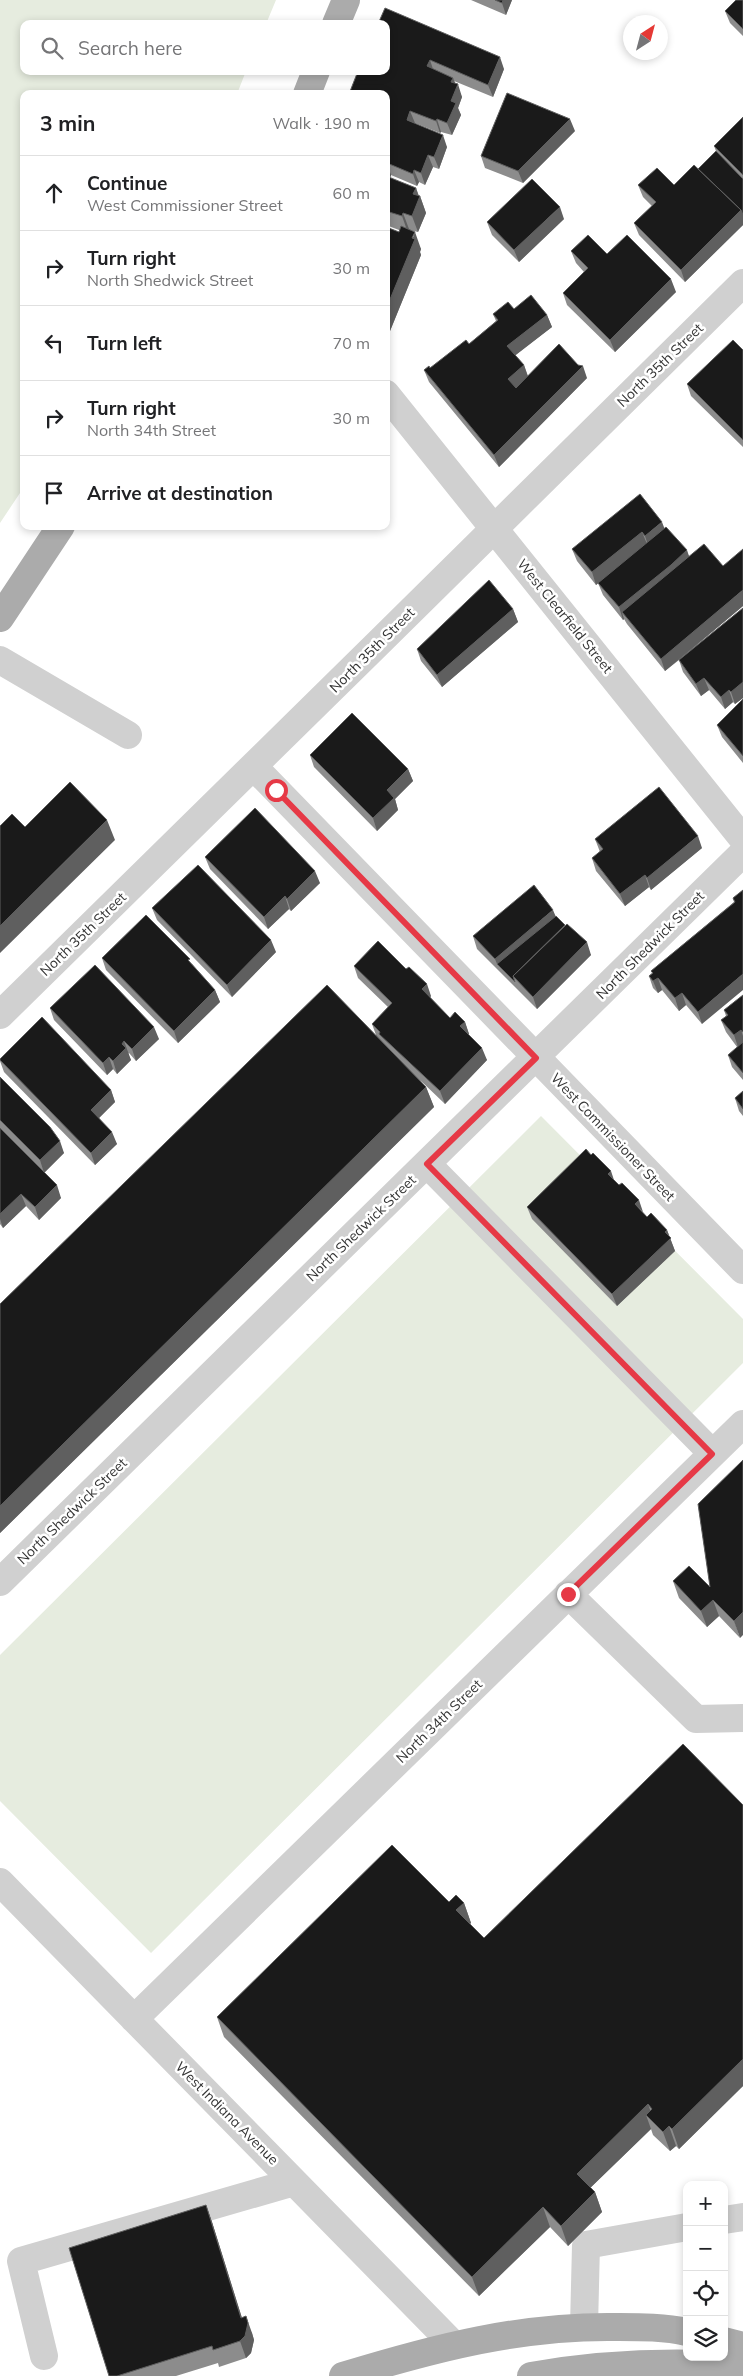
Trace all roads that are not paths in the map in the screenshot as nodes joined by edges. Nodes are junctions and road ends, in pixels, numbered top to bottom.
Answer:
1 (346, 0) edge
2 (338, 20) edge
3 (314, 75) edge
4 (309, 90) edge
5 (743, 283) edge
6 (390, 399) edge
7 (494, 527) junction
8 (58, 530) edge
9 (0, 618) edge
10 (0, 660) edge
11 (128, 735) dead end
12 (254, 767) junction
13 (743, 839) edge
14 (743, 853) edge
15 (0, 1015) edge
16 (536, 1058) junction
17 (427, 1164) junction
18 (743, 1270) edge
19 (743, 1424) edge
20 (712, 1454) junction
21 (0, 1582) edge
22 (568, 1594) junction
23 (743, 1718) edge
24 (0, 1882) edge
25 (134, 2019) junction
26 (294, 2182) junction
27 (743, 2217) edge
28 (728, 2219) edge
29 (683, 2228) edge
30 (584, 2327) junction
31 (683, 2332) edge
32 (728, 2342) edge
33 (454, 2344) junction
34 (743, 2346) edge
35 (44, 2356) dead end
36 (743, 2366) edge
37 (343, 2376) edge
38 (531, 2376) edge

1 - 2 main road
3 - 4 main road
5 - 7 street, North 35th Street
6 - 7 street, West Clearfield Street
7 - 12 street, North 35th Street
7 - 13 street, West Clearfield Street
8 - 9 main road
10 - 11 street
12 - 15 street, North 35th Street
12 - 16 street, West Commissioner Street
14 - 16 street, North Shedwick Street
16 - 17 street, North Shedwick Street
16 - 18 street, West Commissioner Street
17 - 20 street
17 - 21 street, North Shedwick Street
19 - 20 street, North 34th Street
20 - 22 street, North 34th Street
22 - 23 street
22 - 25 street, North 34th Street
24 - 25 street, West Indiana Avenue
25 - 26 street, West Indiana Avenue
26 - 33 street, West Indiana Avenue
26 - 35 street
27 - 28 street
29 - 30 street
30 - 31 main road
30 - 33 main road
32 - 34 main road
33 - 37 main road
36 - 38 main road

